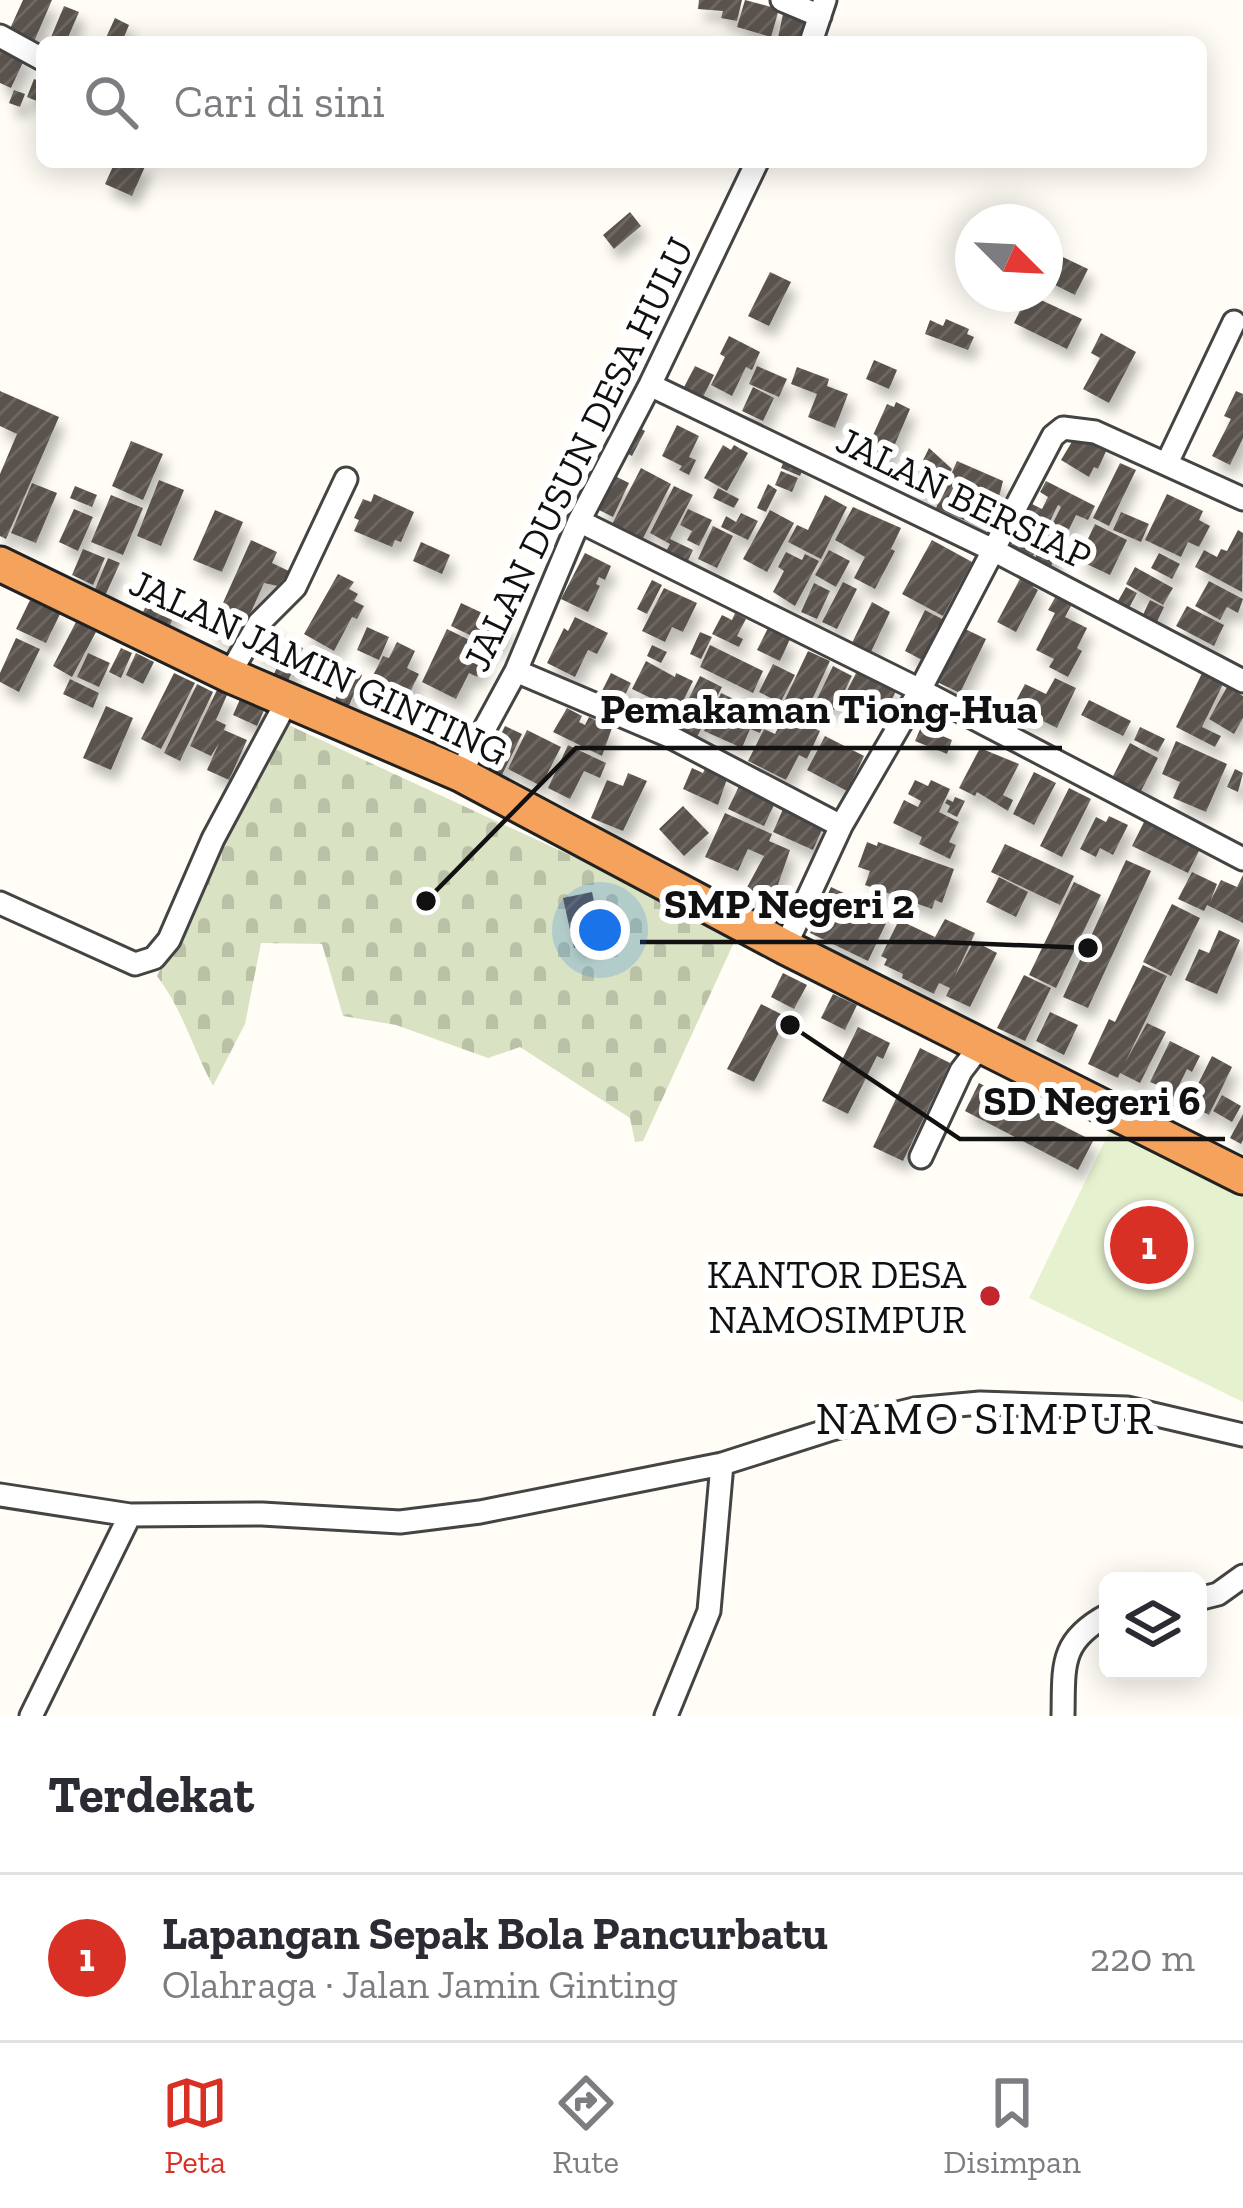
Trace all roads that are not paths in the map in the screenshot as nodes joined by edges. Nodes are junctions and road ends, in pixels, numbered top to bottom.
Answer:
1 (782, 0) edge
2 (822, 8) edge
3 (0, 36) edge
4 (36, 56) edge
5 (755, 168) edge
6 (1234, 322) dead end
7 (650, 385) junction
8 (1167, 464) junction
9 (346, 479) dead end
10 (1243, 500) edge
11 (579, 521) junction
12 (995, 551) junction
13 (0, 564) edge
14 (516, 671) junction
15 (229, 675) junction
16 (1243, 681) edge
17 (920, 690) junction
18 (287, 701) junction
19 (460, 774) junction
20 (841, 826) junction
21 (1243, 859) edge
22 (0, 903) edge
23 (785, 947) junction
24 (981, 1045) junction
25 (921, 1157) dead end
26 (1243, 1177) edge
27 (1243, 1435) edge
28 (722, 1464) junction
29 (0, 1495) edge
30 (130, 1515) junction
31 (1243, 1576) edge
32 (1207, 1597) edge
33 (1099, 1620) edge
34 (31, 1716) edge
35 (666, 1716) edge
36 (1064, 1716) edge

1 - 2 street
3 - 4 street
5 - 7 street, JALAN DUSUN DESA HULU
6 - 8 street
7 - 11 street, JALAN DUSUN DESA HULU
7 - 12 street, JALAN BERSIAP
8 - 10 street
8 - 12 street
9 - 15 street
11 - 14 street, JALAN DUSUN DESA HULU
11 - 17 street
12 - 16 street, JALAN BERSIAP
12 - 17 street
13 - 15 highway, JALAN JAMIN GINTING
14 - 19 street, JALAN DUSUN DESA HULU
14 - 20 street
15 - 18 highway, JALAN JAMIN GINTING
17 - 20 street
17 - 21 street
18 - 19 highway, JALAN JAMIN GINTING
18 - 22 street
19 - 23 highway, JALAN JAMIN GINTING
20 - 23 street
23 - 24 highway, JALAN JAMIN GINTING
24 - 25 street
24 - 26 highway, JALAN JAMIN GINTING
27 - 28 street
28 - 30 street
28 - 35 street
29 - 30 street
30 - 34 street
31 - 32 street
33 - 36 street

